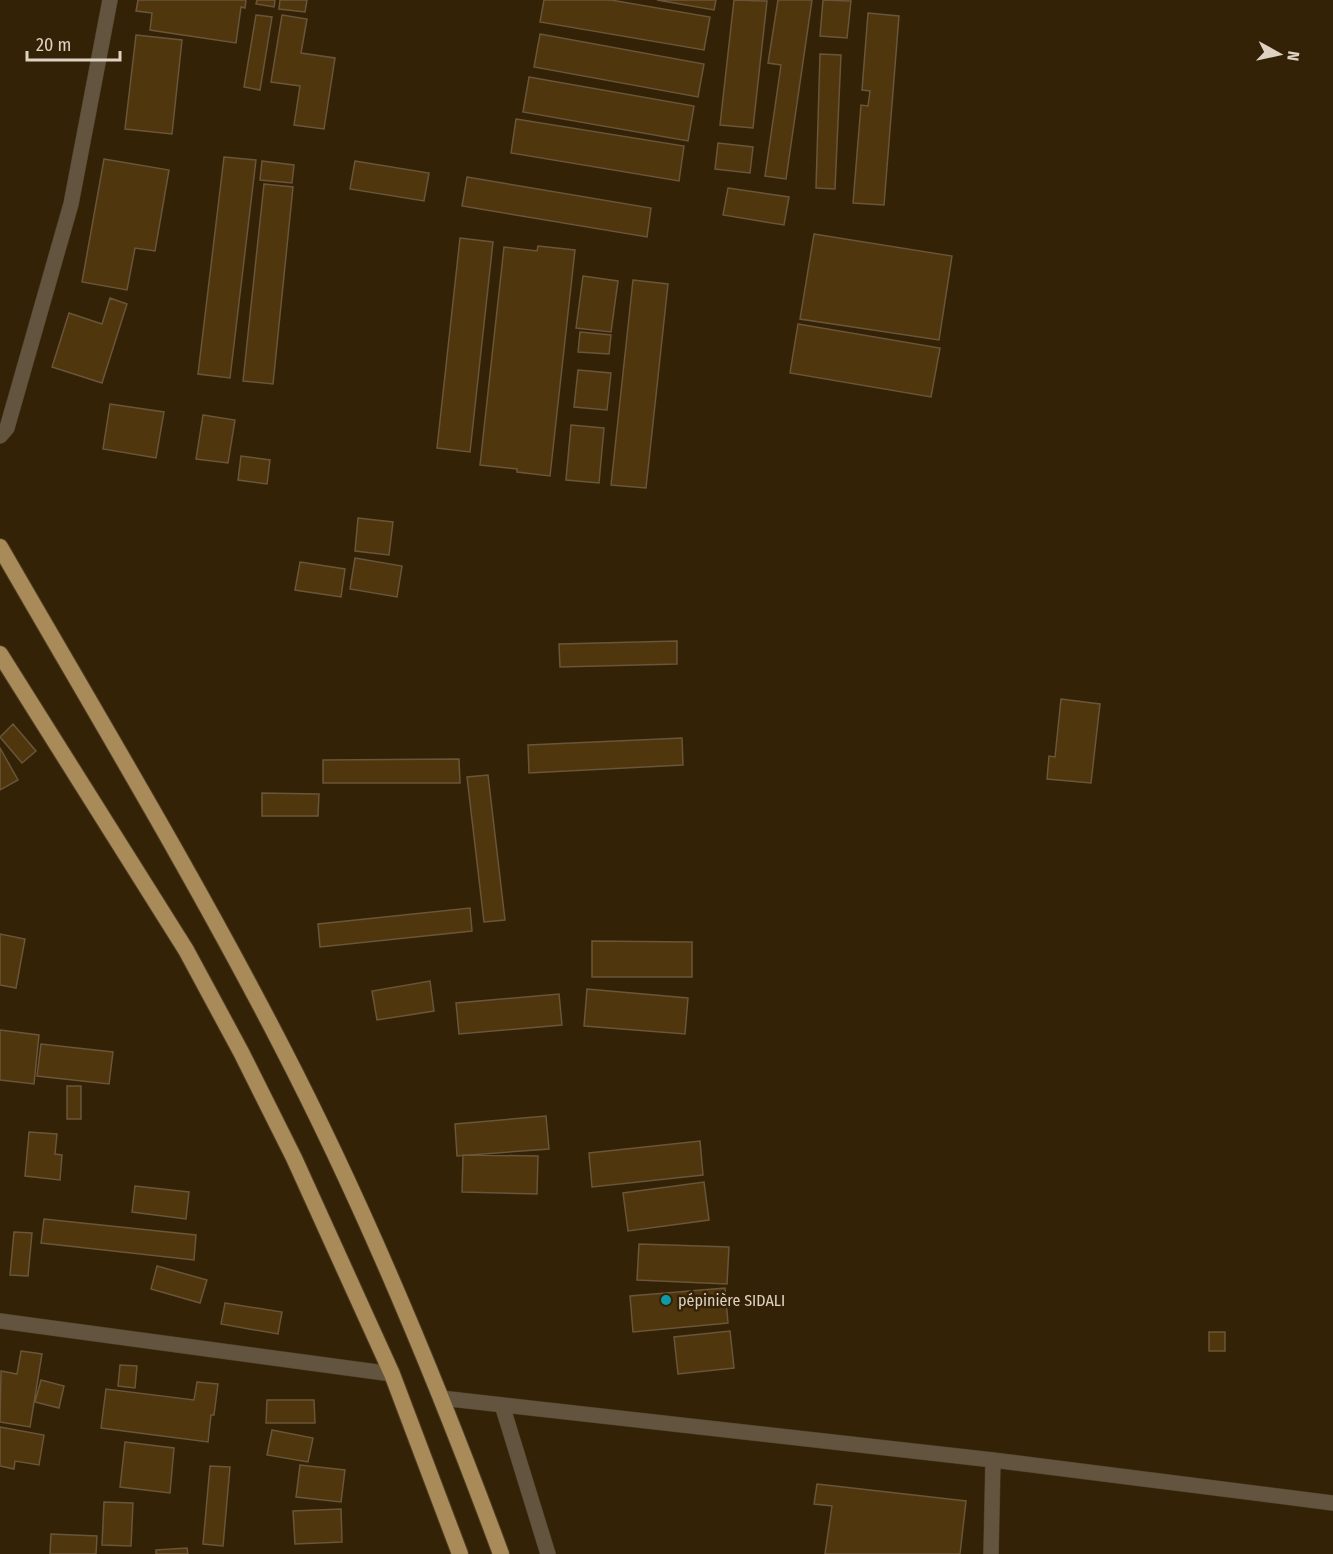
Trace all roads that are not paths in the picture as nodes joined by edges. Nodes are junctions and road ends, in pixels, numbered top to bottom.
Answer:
1 (110, 0) edge
2 (0, 436) edge
3 (0, 547) edge
4 (0, 654) edge
5 (0, 1321) edge
6 (392, 1374) junction
7 (441, 1398) junction
8 (502, 1405) junction
9 (993, 1460) junction
10 (1333, 1503) edge
11 (460, 1554) edge
12 (501, 1554) edge
13 (548, 1554) edge
14 (991, 1554) edge

1 - 2 street
3 - 7 highway
4 - 6 highway
5 - 6 street
6 - 11 highway
7 - 8 street
7 - 12 highway
8 - 9 street
8 - 13 street
9 - 10 street
9 - 14 street

